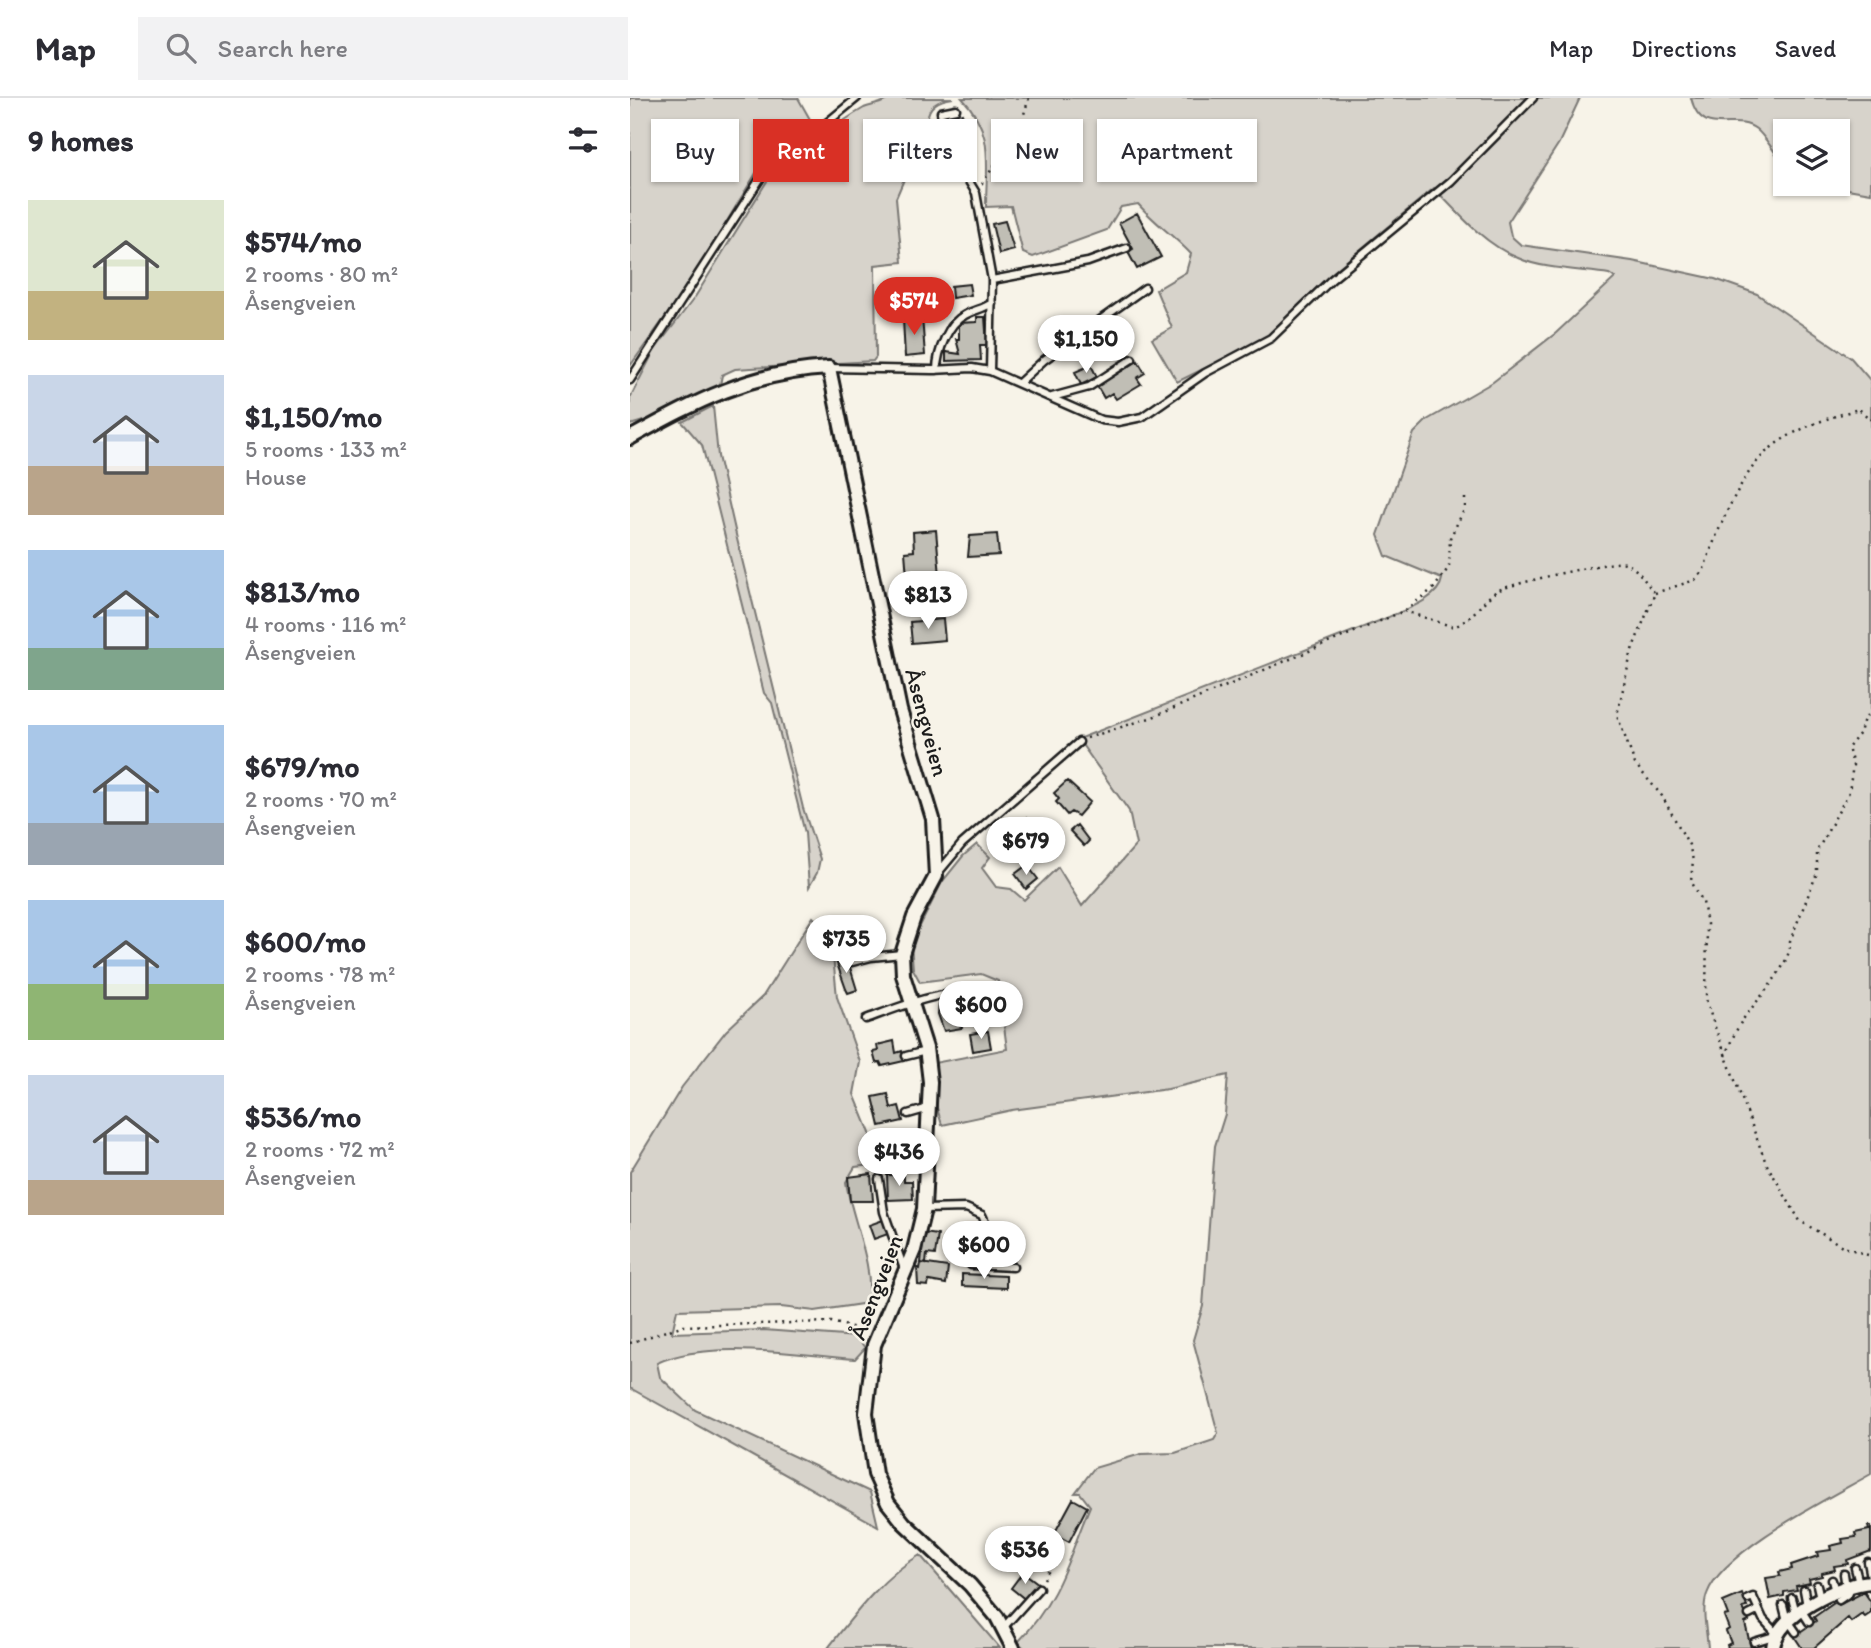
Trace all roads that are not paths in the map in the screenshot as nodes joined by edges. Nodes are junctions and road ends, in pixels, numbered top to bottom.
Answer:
1 (857, 98) edge
2 (1533, 98) edge
3 (957, 109) dead end
4 (1128, 248) dead end
5 (992, 281) junction
6 (1145, 288) dead end
7 (992, 303) junction
8 (1132, 359) dead end
9 (829, 368) junction
10 (937, 370) junction
11 (990, 371) junction
12 (630, 380) edge
13 (1019, 383) junction
14 (1052, 397) junction
15 (630, 438) edge
16 (1079, 742) road end
17 (936, 876) junction
18 (902, 954) junction
19 (852, 962) dead end
20 (911, 1004) junction
21 (866, 1019) dead end
22 (979, 1024) dead end
23 (926, 1051) junction
24 (906, 1056) dead end
25 (929, 1108) junction
26 (908, 1114) dead end
27 (879, 1179) dead end
28 (924, 1209) junction
29 (971, 1265) dead end
30 (991, 1266) junction
31 (1013, 1267) dead end
32 (904, 1271) junction
33 (1868, 1562) dead end
34 (1855, 1568) dead end
35 (1850, 1584) edge
36 (1817, 1585) dead end
37 (1039, 1588) road end
38 (1804, 1590) dead end
39 (1792, 1598) dead end
40 (1748, 1599) dead end
41 (1783, 1605) dead end
42 (1759, 1610) junction
43 (1805, 1612) junction
44 (1749, 1615) dead end
45 (1003, 1628) junction
46 (1796, 1632) dead end
47 (1774, 1639) edge
48 (1754, 1642) dead end
49 (1009, 1647) edge

1 - 12 lane
2 - 14 lane
3 - 5 lane
4 - 5 lane
5 - 7 lane
6 - 13 lane
7 - 10 lane
7 - 11 lane
8 - 14 lane
9 - 10 lane
9 - 15 street
9 - 17 street, Åsengveien
10 - 11 lane
11 - 13 lane
13 - 14 lane
16 - 17 lane
17 - 18 street, Åsengveien
18 - 19 lane
18 - 20 street, Åsengveien
20 - 21 lane
20 - 22 lane
20 - 23 street, Åsengveien
23 - 24 lane
23 - 25 street, Åsengveien
25 - 26 lane
25 - 28 street, Åsengveien
27 - 32 lane
28 - 30 lane
28 - 32 street, Åsengveien
29 - 30 lane
30 - 31 lane
32 - 45 street, Åsengveien
33 - 35 lane
34 - 35 lane
35 - 43 street
36 - 43 lane
37 - 45 lane
38 - 43 lane
39 - 43 lane
40 - 42 lane
41 - 43 lane
42 - 44 lane
42 - 47 lane
43 - 46 lane
43 - 47 street
45 - 49 street, Åsengveien
47 - 48 lane

